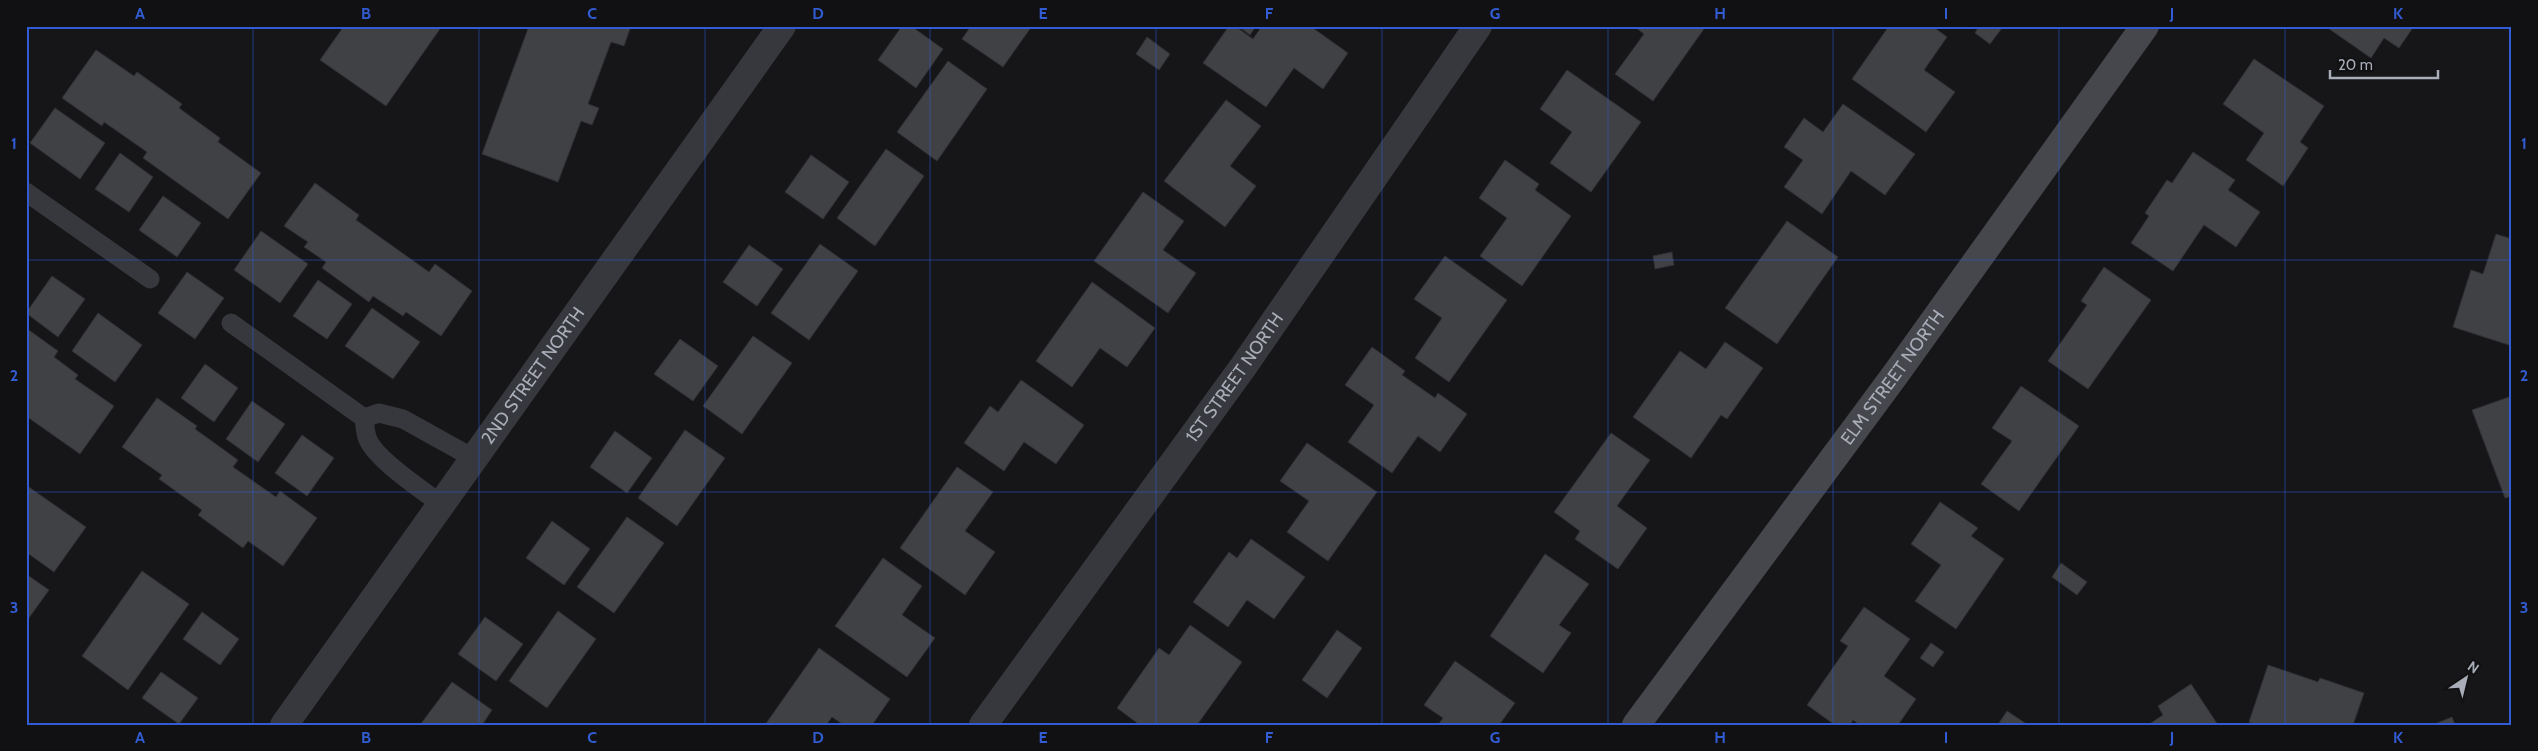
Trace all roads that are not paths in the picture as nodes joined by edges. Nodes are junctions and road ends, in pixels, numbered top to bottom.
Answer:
1 (782, 26) edge
2 (1478, 26) edge
3 (2145, 26) edge
4 (26, 192) edge
5 (150, 279) dead end
6 (231, 323) dead end
7 (364, 418) junction
8 (475, 459) junction
9 (442, 505) junction
10 (284, 725) edge
11 (983, 725) edge
12 (1636, 725) edge

1 - 8 street, 2ND STREET NORTH
2 - 11 street, 1ST STREET NORTH
3 - 12 street, ELM STREET NORTH
4 - 5 lane
6 - 7 lane
7 - 8 lane
7 - 9 lane
8 - 9 street, 2ND STREET NORTH
9 - 10 street, 2ND STREET NORTH

